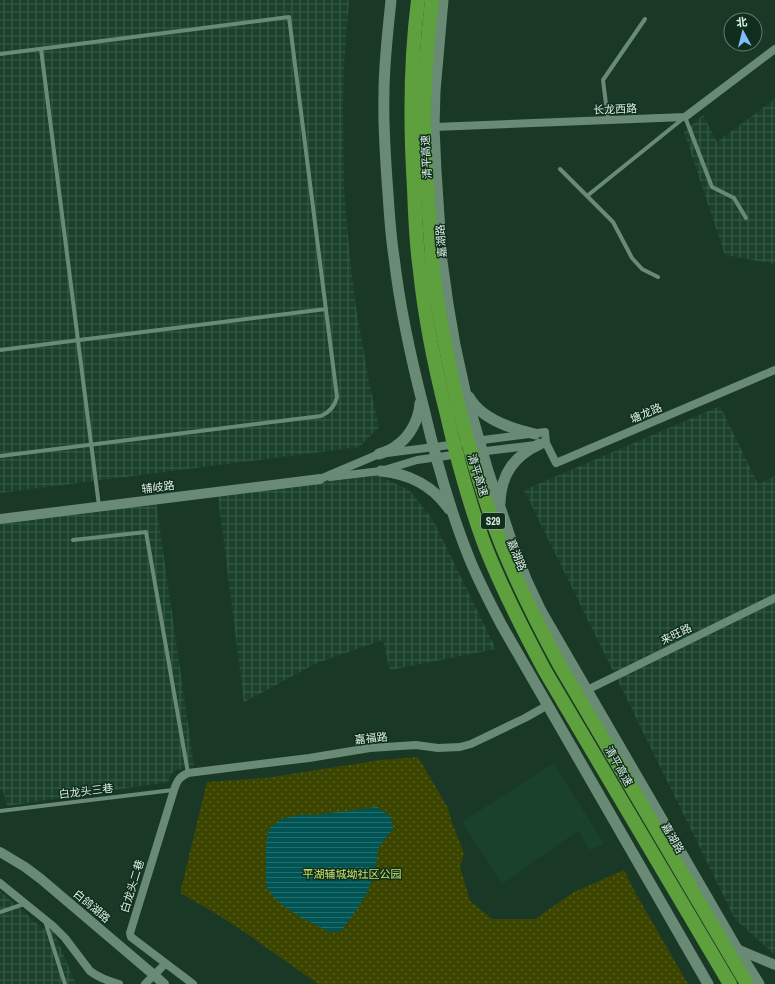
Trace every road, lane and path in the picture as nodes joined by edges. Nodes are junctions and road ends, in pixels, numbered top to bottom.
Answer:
1 (391, 0) edge
2 (418, 0) edge
3 (432, 0) edge
4 (443, 0) edge
5 (645, 19) dead end
6 (41, 48) junction
7 (775, 49) edge
8 (0, 54) edge
9 (685, 117) junction
10 (608, 120) junction
11 (434, 127) junction
12 (560, 169) dead end
13 (587, 196) junction
14 (746, 218) dead end
15 (658, 277) dead end
16 (326, 309) junction
17 (78, 340) junction
18 (0, 350) edge
19 (775, 370) edge
20 (465, 391) junction
21 (420, 394) junction
22 (540, 433) junction
23 (543, 444) junction
24 (91, 445) junction
25 (481, 446) junction
26 (435, 452) junction
27 (379, 454) junction
28 (0, 456) edge
29 (381, 471) junction
30 (320, 479) junction
31 (99, 506) junction
32 (500, 507) junction
33 (453, 515) junction
34 (0, 519) edge
35 (73, 540) dead end
36 (775, 598) edge
37 (587, 690) junction
38 (548, 705) junction
39 (188, 773) junction
40 (174, 790) junction
41 (0, 811) edge
42 (0, 852) edge
43 (0, 883) edge
44 (26, 903) junction
45 (0, 908) edge
46 (6, 910) junction
47 (0, 912) edge
48 (44, 919) junction
49 (737, 949) junction
50 (165, 964) junction
51 (775, 966) edge
52 (154, 975) junction
53 (65, 984) edge
54 (119, 984) edge
55 (145, 984) edge
56 (164, 984) edge
57 (192, 984) edge
58 (708, 984) edge
59 (730, 984) edge
60 (747, 984) edge
61 (759, 984) edge

1 - 21 main road
2 - 59 highway, 清平高速 / S29
3 - 60 highway, 清平高速 / S29
4 - 11 main road, 嘉湖路
5 - 10 lane
6 - 8 lane
6 - 16 lane
6 - 17 lane
7 - 9 street
9 - 10 street, 长龙西路
9 - 13 lane
9 - 14 lane
10 - 11 street, 长龙西路
11 - 20 main road, 嘉湖路
12 - 13 lane
13 - 15 lane
16 - 17 lane
16 - 24 lane
17 - 18 lane
17 - 24 lane
19 - 23 street, 塘龙路
20 - 22 main road
20 - 25 main road, 嘉湖路
21 - 26 main road
21 - 27 main road
22 - 23 street, 塘龙路
22 - 25 street
23 - 25 street
23 - 32 main road
24 - 28 lane
24 - 31 lane
25 - 26 street
25 - 32 main road, 嘉湖路
26 - 27 street
26 - 29 street
26 - 33 main road
27 - 30 street
29 - 30 street
29 - 33 main road
30 - 31 street, 辅岐路
31 - 34 street, 辅岐路
32 - 37 main road, 嘉湖路
33 - 38 main road
35 - 39 lane
36 - 37 street, 来旺路
37 - 49 main road, 嘉湖路
38 - 39 street, 嘉福路
38 - 58 main road
39 - 40 street, 白龙头二巷
40 - 41 lane, 白龙头三巷
40 - 50 street, 白龙头二巷
42 - 52 street, 白鸽湖路
43 - 44 street
44 - 46 lane
44 - 48 street
45 - 46 lane
46 - 47 lane
48 - 53 lane
48 - 54 street
49 - 51 street
49 - 61 main road, 嘉湖路
50 - 52 street
50 - 57 street, 白龙头二巷
52 - 55 street
52 - 56 street, 白鸽湖路

